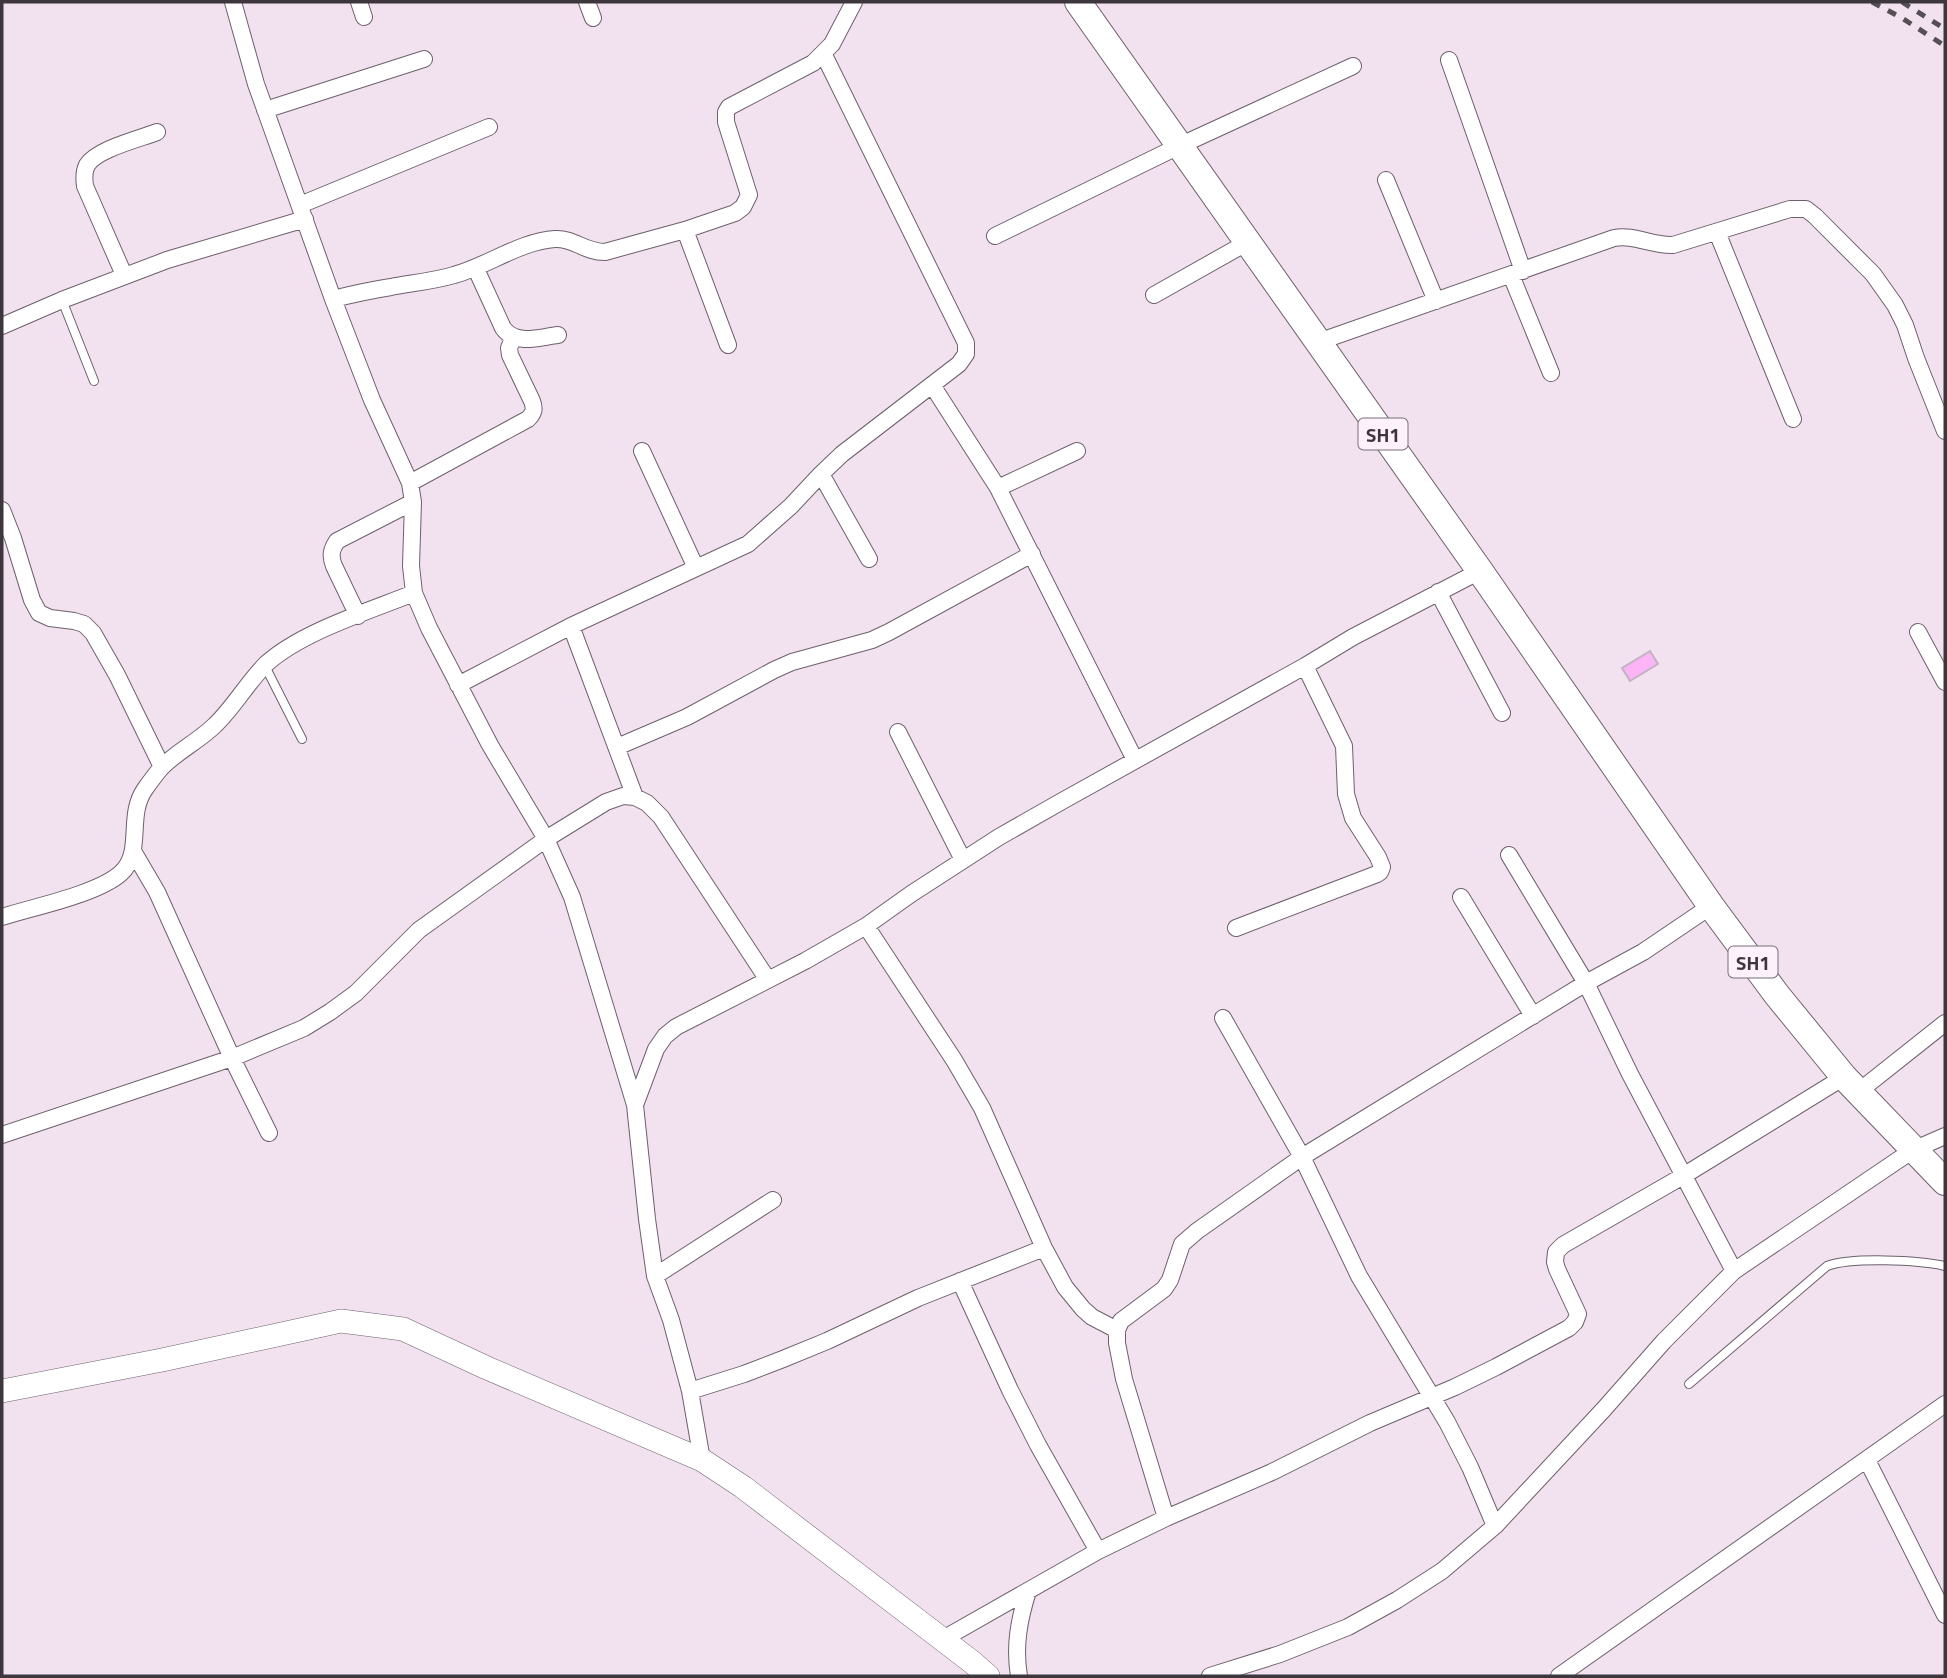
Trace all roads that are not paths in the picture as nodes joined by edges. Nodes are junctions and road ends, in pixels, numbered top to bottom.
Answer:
1 (233, 2) edge
2 (587, 2) edge
3 (855, 2) edge
4 (1078, 2) edge
5 (593, 18) dead end
6 (823, 53) junction
7 (424, 58) dead end
8 (1449, 60) dead end
9 (1353, 66) dead end
10 (265, 110) junction
11 (489, 127) dead end
12 (157, 132) dead end
13 (1179, 146) junction
14 (1386, 180) dead end
15 (302, 212) junction
16 (685, 230) junction
17 (1717, 232) junction
18 (995, 236) dead end
19 (1248, 242) junction
20 (476, 269) junction
21 (1517, 273) junction
22 (124, 275) junction
23 (1154, 295) dead end
24 (333, 299) junction
25 (62, 300) junction
26 (1436, 301) junction
27 (2, 326) edge
28 (558, 335) dead end
29 (513, 338) junction
30 (1318, 342) junction
31 (728, 345) dead end
32 (1550, 373) dead end
33 (94, 381) dead end
34 (932, 385) junction
35 (1793, 419) dead end
36 (1944, 422) edge
37 (642, 451) dead end
38 (1077, 451) dead end
39 (821, 474) junction
40 (410, 483) junction
41 (998, 488) junction
42 (413, 502) junction
43 (2, 510) edge
44 (1032, 554) junction
45 (869, 559) dead end
46 (696, 568) junction
47 (1480, 571) junction
48 (1437, 592) junction
49 (414, 593) junction
50 (358, 616) junction
51 (571, 626) junction
52 (1918, 632) dead end
53 (265, 666) junction
54 (1305, 666) junction
55 (1945, 682) edge
56 (458, 685) junction
57 (1502, 713) dead end
58 (898, 732) dead end
59 (302, 739) dead end
60 (617, 747) junction
61 (1135, 760) junction
62 (162, 767) junction
63 (635, 797) junction
64 (546, 839) junction
65 (133, 851) junction
66 (1509, 855) dead end
67 (963, 860) junction
68 (1461, 897) dead end
69 (1711, 906) junction
70 (2, 917) edge
71 (866, 926) junction
72 (1236, 928) dead end
73 (768, 980) junction
74 (1586, 983) junction
75 (1533, 1016) junction
76 (1223, 1018) dead end
77 (1945, 1023) edge
78 (232, 1058) junction
79 (1851, 1085) junction
80 (635, 1105) junction
81 (269, 1133) dead end
82 (2, 1135) edge
83 (1945, 1136) edge
84 (1913, 1150) junction
85 (1302, 1157) junction
86 (1683, 1176) junction
87 (1945, 1182) edge
88 (773, 1200) dead end
89 (1044, 1248) junction
90 (1945, 1266) edge
91 (1734, 1271) junction
92 (655, 1276) junction
93 (960, 1281) junction
94 (1117, 1330) junction
95 (1689, 1384) dead end
96 (2, 1391) edge
97 (690, 1391) junction
98 (1432, 1396) junction
99 (1945, 1404) edge
100 (702, 1460) junction
101 (1867, 1460) junction
102 (1166, 1518) junction
103 (1495, 1526) junction
104 (1098, 1550) junction
105 (1028, 1591) junction
106 (1945, 1615) edge
107 (943, 1639) junction
108 (988, 1676) edge
109 (1019, 1676) edge
110 (1210, 1676) edge
111 (1559, 1676) edge

1 - 10 street
2 - 5 street
3 - 6 street
4 - 13 main road, SH1
6 - 16 street
6 - 34 street
7 - 10 street
8 - 21 street
9 - 13 street
10 - 15 street
11 - 15 street
12 - 22 street
13 - 18 street
13 - 19 main road, SH1
14 - 26 street
15 - 22 street
15 - 24 street
16 - 20 street
16 - 31 street
17 - 21 street
17 - 35 street
17 - 36 street
19 - 23 street
19 - 30 main road, SH1
20 - 24 street
20 - 29 street
21 - 26 street
21 - 32 street
22 - 25 street
24 - 40 street
25 - 27 street
25 - 33 lane
26 - 30 street
28 - 29 street
29 - 40 street
30 - 47 main road, SH1
34 - 39 street
34 - 41 street
37 - 46 street
38 - 41 street
39 - 45 street
39 - 46 street
40 - 42 street
41 - 44 street
42 - 49 street
42 - 50 street
43 - 62 street
44 - 60 street
44 - 61 street
46 - 51 street
47 - 48 street
47 - 69 main road, SH1
48 - 54 street
48 - 57 street
49 - 50 street
49 - 56 street
50 - 53 street
51 - 56 street
51 - 60 street
52 - 55 street
53 - 59 lane
53 - 62 street
54 - 61 street
54 - 72 street
56 - 64 street
58 - 67 street
60 - 63 street
61 - 67 street
62 - 65 street
63 - 64 street
63 - 73 street
64 - 78 street
64 - 80 street
65 - 70 street
65 - 78 street
66 - 74 street
67 - 71 street
68 - 75 street
69 - 74 street
69 - 79 main road, SH1
71 - 73 street
71 - 89 street
73 - 80 street
74 - 75 street
74 - 86 street
75 - 85 street
76 - 85 street
77 - 79 street
78 - 81 street
78 - 82 street
79 - 84 main road, SH1
79 - 86 street
80 - 92 street
83 - 84 street
84 - 87 main road, SH1
84 - 91 street
85 - 94 street
85 - 98 street
86 - 91 street
86 - 98 street
88 - 92 street
89 - 93 street
89 - 94 street
90 - 95 lane
91 - 103 street
92 - 97 street
93 - 97 street
93 - 104 street
94 - 102 street
96 - 100 street
97 - 100 street
98 - 102 street
98 - 103 street
99 - 101 street
100 - 107 street
101 - 106 street
101 - 111 street
102 - 104 street
103 - 110 street
104 - 105 street
105 - 107 street
105 - 109 street
107 - 108 street

